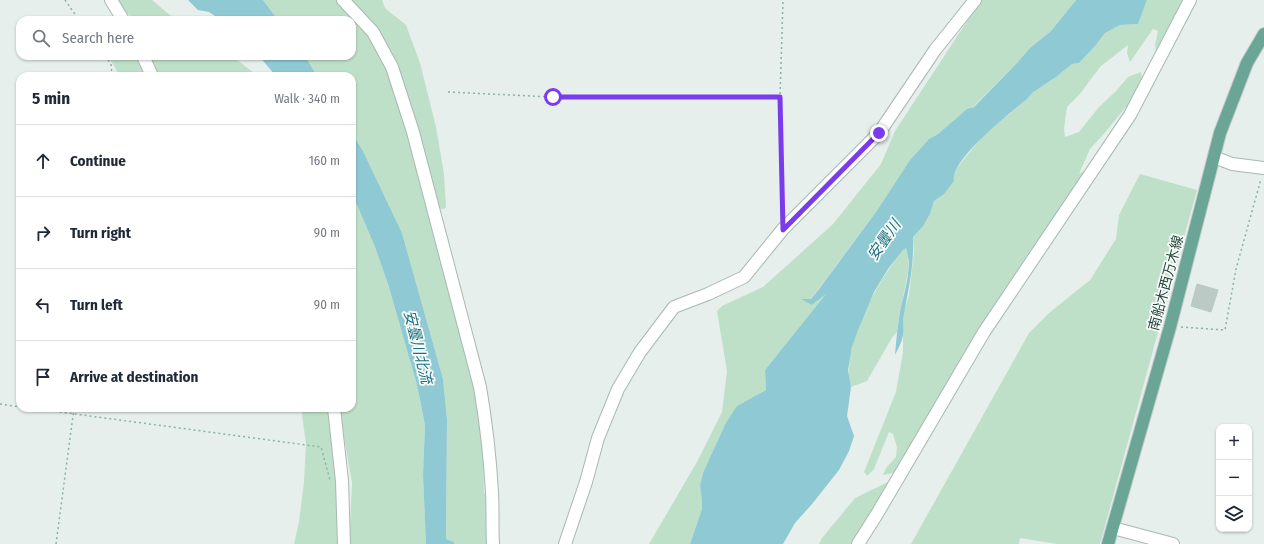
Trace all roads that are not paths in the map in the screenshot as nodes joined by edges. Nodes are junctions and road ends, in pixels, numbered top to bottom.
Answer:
1 (111, 0) edge
2 (343, 0) edge
3 (975, 0) edge
4 (1190, 0) edge
5 (121, 16) edge
6 (1264, 34) edge
7 (145, 60) edge
8 (150, 72) edge
9 (1214, 157) junction
10 (1264, 168) edge
11 (334, 412) edge
12 (1113, 528) junction
13 (344, 544) edge
14 (493, 544) edge
15 (565, 544) edge
16 (858, 544) edge
17 (1108, 544) edge
18 (1173, 544) edge

1 - 5 street
2 - 14 street
3 - 15 street
4 - 16 street
6 - 9 main road, 南船木西万木線
7 - 8 street
9 - 10 street
9 - 12 main road, 南船木西万木線
11 - 13 street
12 - 17 main road, 南船木西万木線
12 - 18 street

